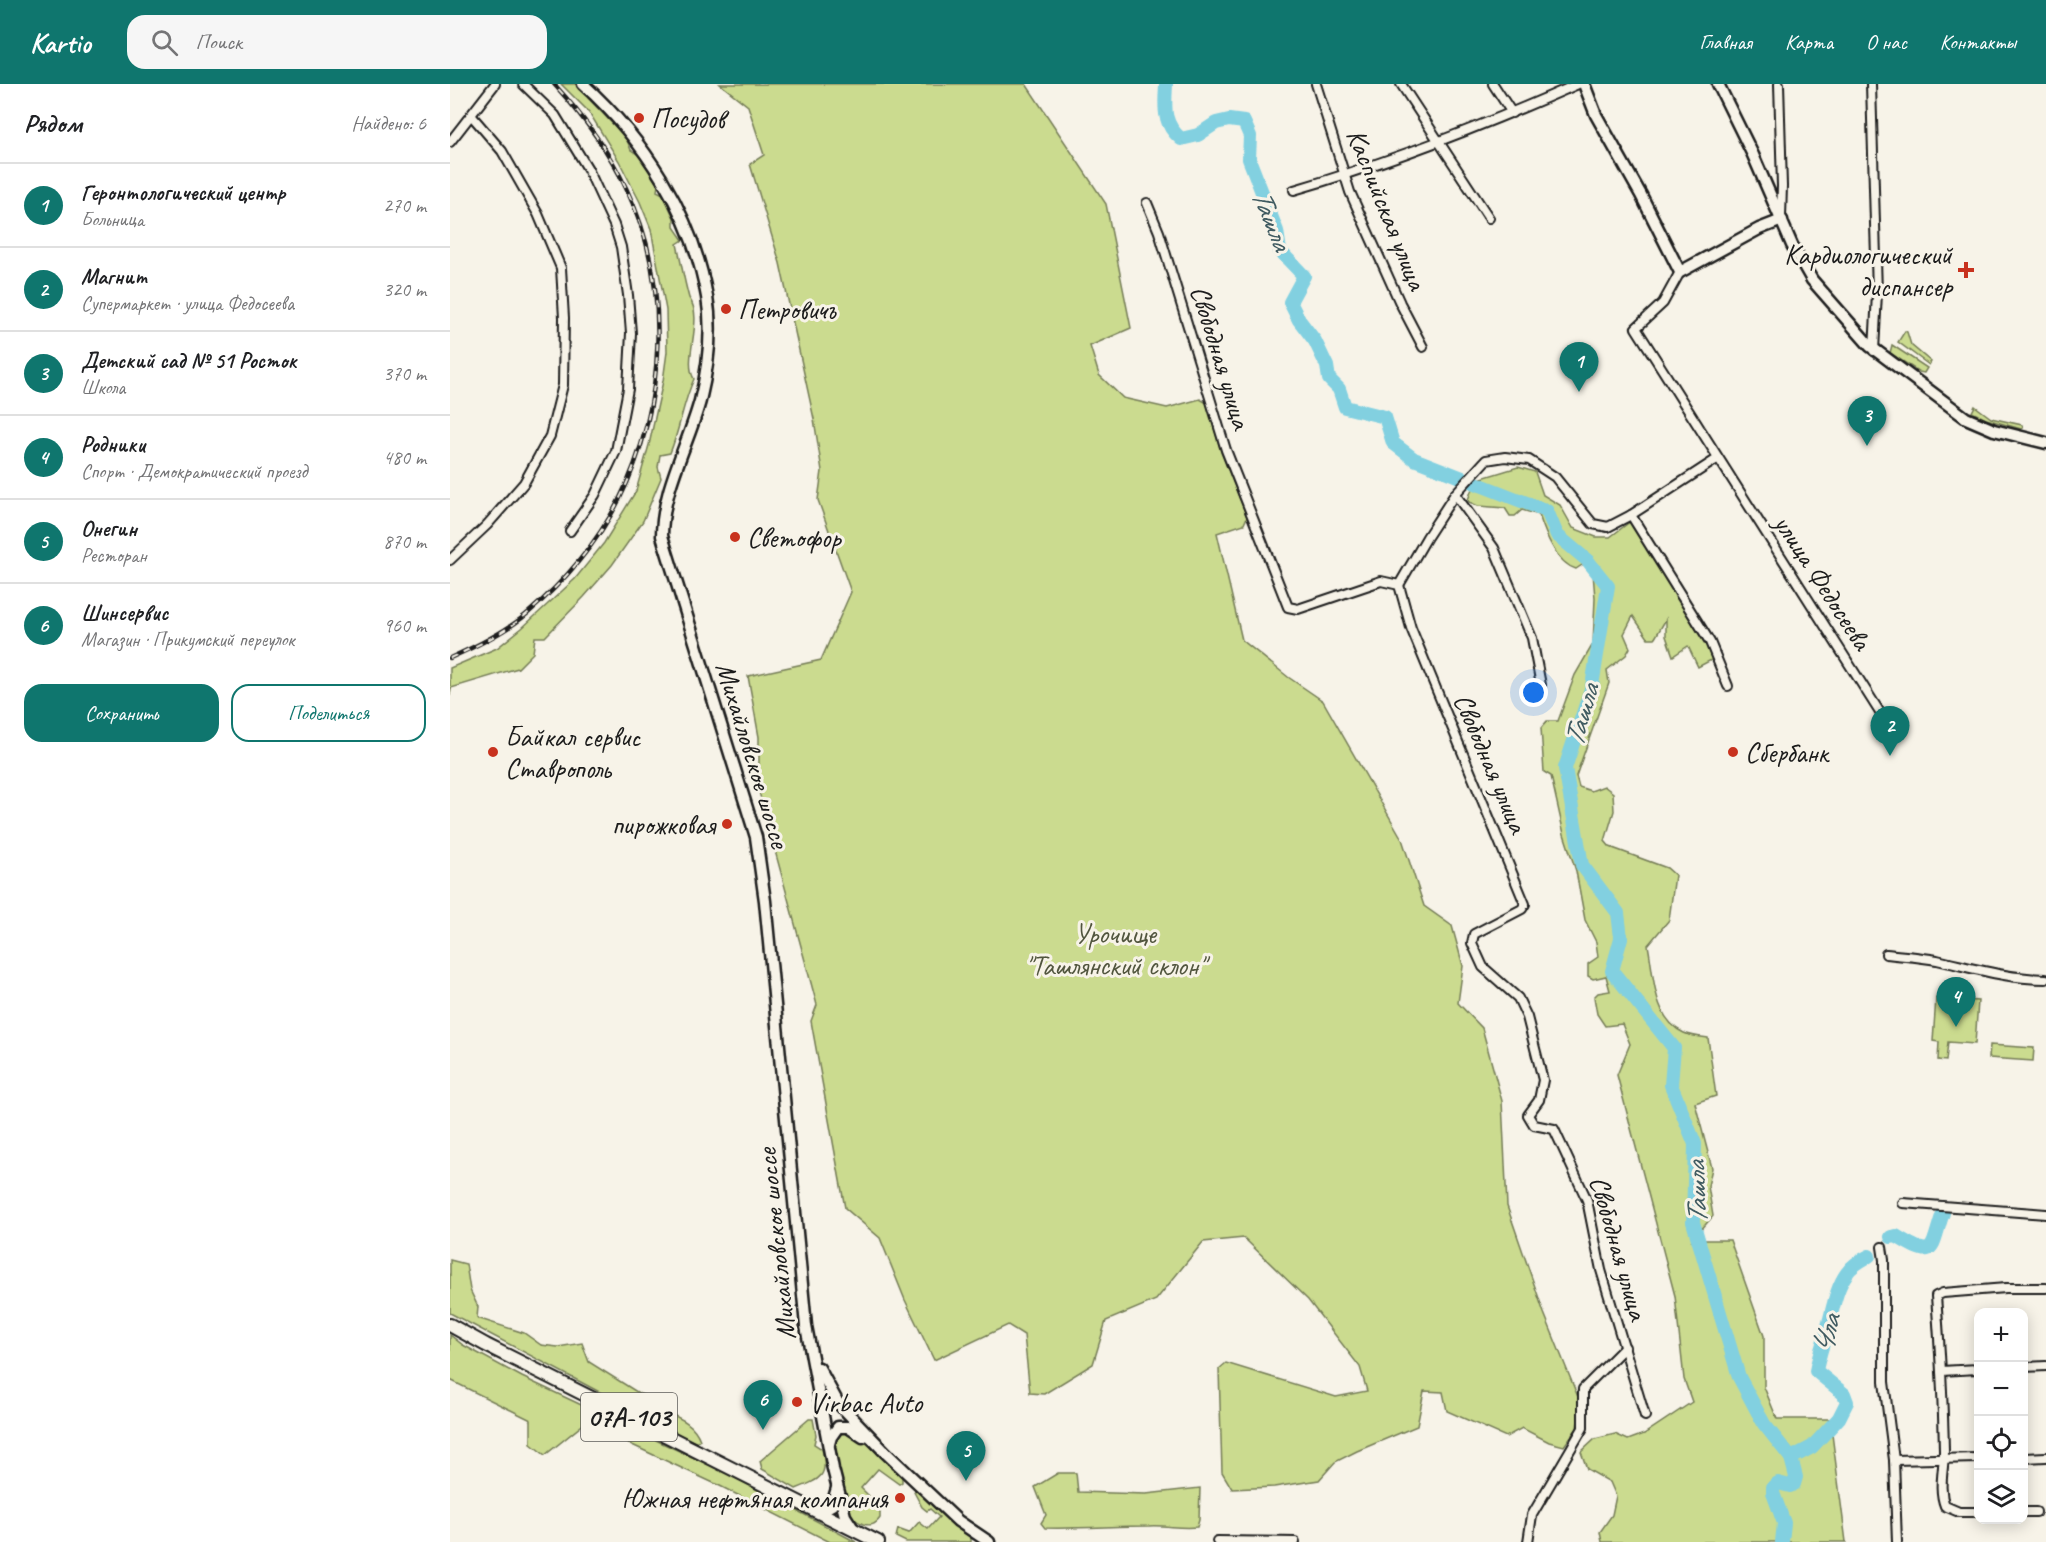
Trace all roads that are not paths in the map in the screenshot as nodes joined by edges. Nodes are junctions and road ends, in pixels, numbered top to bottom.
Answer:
1 (495, 84) edge
2 (523, 84) edge
3 (583, 84) edge
4 (1316, 84) edge
5 (1401, 84) edge
6 (1492, 84) edge
7 (1578, 84) edge
8 (1584, 84) edge
9 (1718, 84) edge
10 (1779, 84) edge
11 (1871, 84) edge
12 (1512, 113) junction
13 (471, 115) junction
14 (450, 128) edge
15 (457, 134) junction
16 (1440, 141) junction
17 (450, 142) edge
18 (1345, 175) junction
19 (1294, 190) dead end
20 (1147, 203) dead end
21 (1489, 218) dead end
22 (1781, 219) junction
23 (1680, 273) junction
24 (1423, 347) dead end
25 (1874, 351) junction
26 (2046, 442) edge
27 (1717, 459) junction
28 (1455, 494) junction
29 (1631, 515) junction
30 (570, 531) dead end
31 (450, 560) edge
32 (1399, 585) junction
33 (1541, 684) dead end
34 (1728, 686) dead end
35 (1891, 730) dead end
36 (1886, 954) dead end
37 (2046, 979) edge
38 (1903, 1203) dead end
39 (2046, 1214) edge
40 (1882, 1247) dead end
41 (2046, 1288) edge
42 (450, 1324) edge
43 (809, 1343) junction
44 (1625, 1347) junction
45 (2046, 1366) edge
46 (2028, 1367) edge
47 (1974, 1369) edge
48 (1941, 1371) junction
49 (1645, 1416) dead end
50 (829, 1446) junction
51 (885, 1452) junction
52 (2046, 1457) edge
53 (1974, 1458) edge
54 (2028, 1458) edge
55 (1944, 1459) junction
56 (1893, 1460) junction
57 (837, 1485) junction
58 (809, 1508) junction
59 (1974, 1512) edge
60 (2028, 1512) edge
61 (2036, 1512) dead end
62 (854, 1530) junction
63 (1217, 1541) edge
64 (878, 1542) edge
65 (990, 1542) edge
66 (1295, 1542) edge
67 (1528, 1542) edge
68 (1898, 1542) edge

1 - 13 street
2 - 30 street
3 - 43 main road, Михайловское шоссе
4 - 18 street, Каспийская улица
5 - 16 street
6 - 12 street
7 - 12 street
8 - 23 main road
9 - 22 main road
10 - 22 street
11 - 25 street
12 - 16 street
13 - 15 street
13 - 31 street
14 - 15 street
15 - 17 street
16 - 18 street
16 - 21 street
18 - 19 street
18 - 24 street, Каспийская улица
20 - 32 street, Свободная улица
22 - 23 main road
22 - 25 main road
23 - 27 street, улица Федосеева
25 - 26 main road
27 - 29 street
27 - 35 street, улица Федосеева
28 - 29 street
28 - 32 street
28 - 33 street
29 - 34 street
32 - 44 street, Свободная улица
36 - 37 street
38 - 39 street
40 - 56 street
41 - 48 street
42 - 58 main road, 07А-103
43 - 50 main road, Михайловское шоссе
43 - 51 main road
44 - 49 street, Свободная улица
44 - 67 street
45 - 46 street
47 - 48 street
48 - 55 street
50 - 51 main road
50 - 57 main road, Михайловское шоссе
51 - 65 main road
52 - 54 street
53 - 55 street
55 - 56 street
55 - 59 street
56 - 68 street
57 - 58 main road
57 - 62 main road, Михайловское шоссе
58 - 62 main road, 07А-103
60 - 61 street
62 - 64 main road, 07А-103
63 - 66 street

